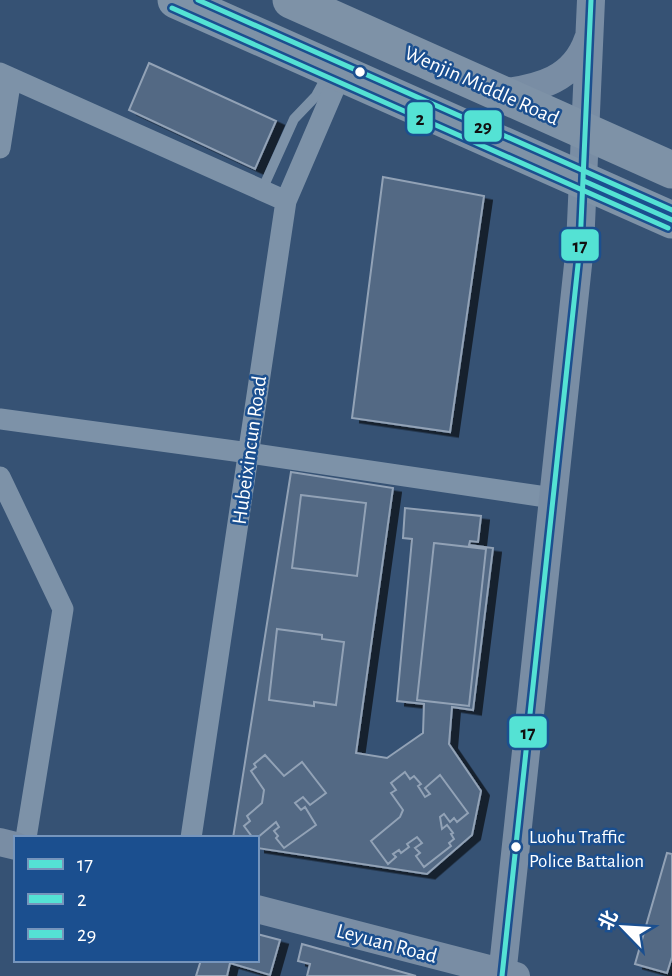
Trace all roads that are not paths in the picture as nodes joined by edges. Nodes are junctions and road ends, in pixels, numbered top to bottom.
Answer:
1 (176, 0) edge
2 (291, 0) edge
3 (591, 0) edge
4 (589, 37) junction
5 (336, 71) junction
6 (5, 76) edge
7 (501, 93) junction
8 (586, 131) junction
9 (0, 148) edge
10 (672, 170) edge
11 (584, 181) junction
12 (262, 190) junction
13 (286, 201) junction
14 (672, 220) edge
15 (0, 419) edge
16 (249, 453) junction
17 (0, 477) edge
18 (553, 498) junction
19 (26, 836) edge
20 (191, 836) edge
21 (259, 910) edge
22 (507, 975) edge

1 - 5 highway
2 - 7 highway, Wenjin Middle Road
3 - 4 street
4 - 7 street
4 - 8 street
5 - 11 highway
5 - 12 lane
5 - 13 street, Hubeixincun Road
6 - 9 street
6 - 12 street
7 - 8 highway, Wenjin Middle Road
8 - 10 highway, Wenjin Middle Road
8 - 11 street
11 - 14 highway
11 - 18 street
12 - 13 street
13 - 16 street, Hubeixincun Road
15 - 16 street
16 - 18 street
16 - 20 street, Hubeixincun Road
17 - 19 street
18 - 22 street
21 - 22 street, Leyuan Road

